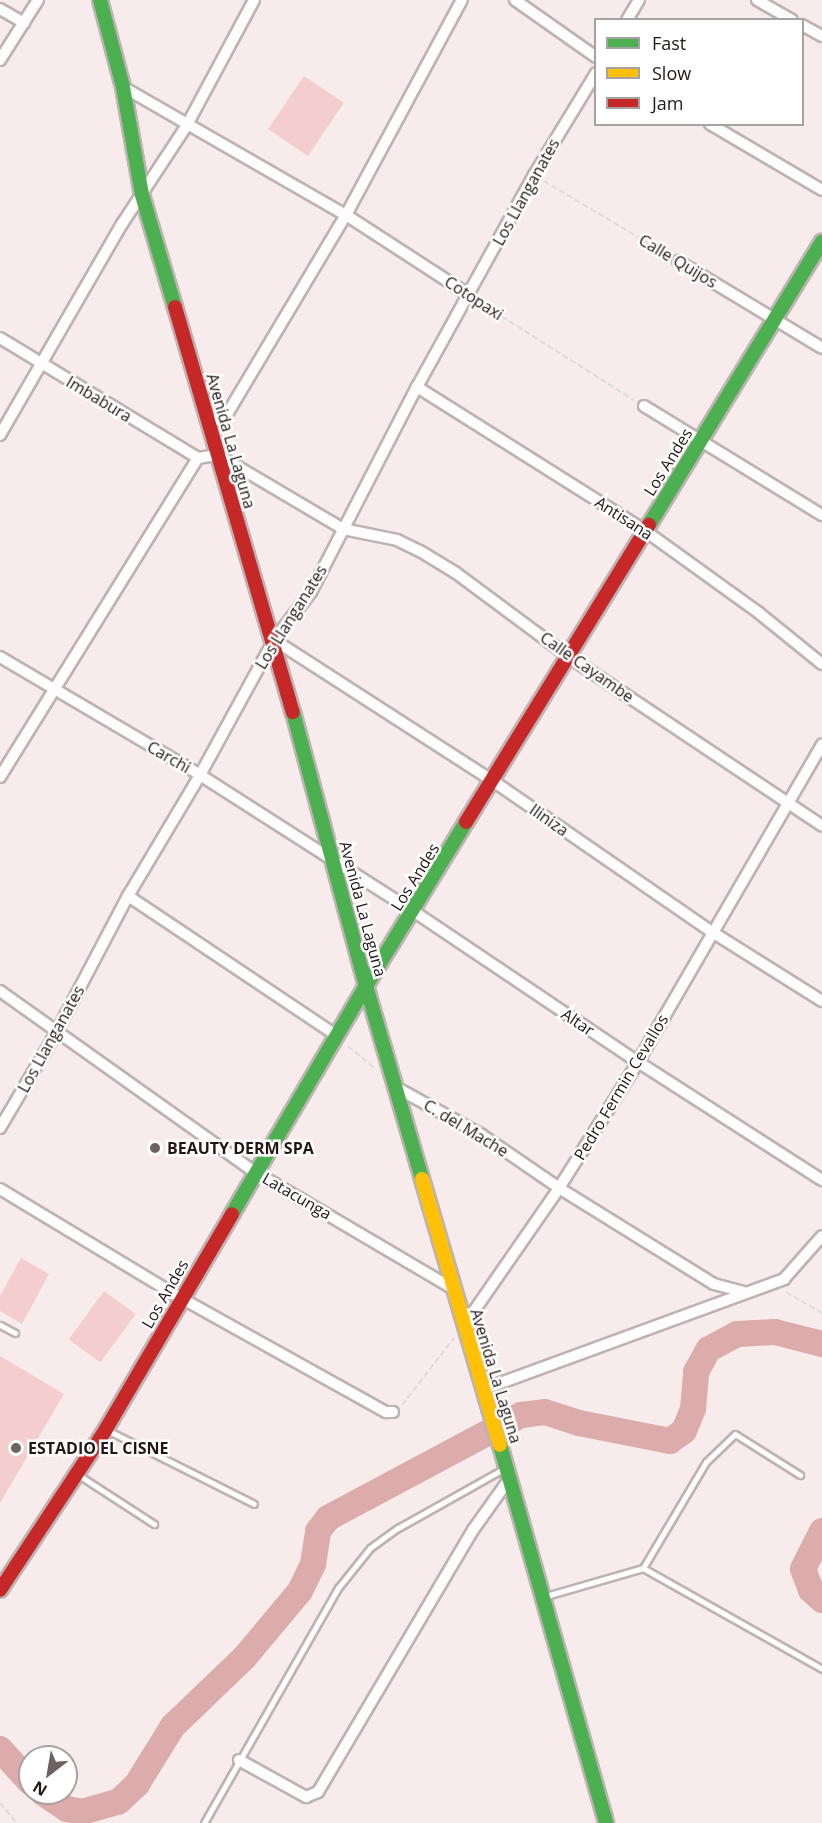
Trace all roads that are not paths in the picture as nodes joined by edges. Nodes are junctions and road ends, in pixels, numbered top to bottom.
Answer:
1 (38, 0) edge
2 (100, 0) edge
3 (254, 0) edge
4 (462, 0) edge
5 (515, 0) edge
6 (639, 0) edge
7 (757, 0) edge
8 (0, 9) edge
9 (628, 18) edge
10 (788, 18) edge
11 (24, 23) junction
12 (804, 26) edge
13 (822, 36) edge
14 (594, 56) edge
15 (0, 60) edge
16 (594, 76) edge
17 (123, 87) junction
18 (187, 125) junction
19 (713, 126) edge
20 (822, 190) edge
21 (142, 195) junction
22 (346, 215) junction
23 (822, 242) edge
24 (678, 261) road end
25 (469, 295) junction
26 (775, 319) junction
27 (0, 338) edge
28 (822, 348) edge
29 (40, 364) junction
30 (417, 387) junction
31 (644, 406) road end
32 (210, 423) junction
33 (0, 435) edge
34 (700, 442) junction
35 (218, 455) junction
36 (198, 458) junction
37 (822, 515) edge
38 (343, 529) junction
39 (644, 530) junction
40 (274, 640) junction
41 (0, 657) edge
42 (569, 657) junction
43 (822, 664) edge
44 (52, 690) junction
45 (822, 744) edge
46 (200, 775) junction
47 (0, 777) edge
48 (493, 781) junction
49 (788, 804) junction
50 (822, 826) edge
51 (334, 863) junction
52 (128, 896) junction
53 (413, 911) junction
54 (712, 932) junction
55 (366, 986) junction
56 (0, 991) edge
57 (822, 1001) edge
58 (56, 1033) junction
59 (337, 1036) junction
60 (638, 1062) junction
61 (397, 1088) junction
62 (0, 1128) edge
63 (255, 1172) junction
64 (822, 1180) edge
65 (559, 1188) junction
66 (0, 1189) edge
67 (822, 1236) edge
68 (453, 1288) junction
69 (744, 1292) junction
70 (181, 1298) junction
71 (465, 1324) junction
72 (0, 1325) edge
73 (15, 1332) dead end
74 (484, 1389) junction
75 (393, 1412) road end
76 (105, 1429) junction
77 (507, 1467) junction
78 (77, 1474) junction
79 (800, 1475) dead end
80 (254, 1504) dead end
81 (154, 1524) dead end
82 (644, 1568) junction
83 (0, 1590) edge
84 (544, 1596) junction
85 (822, 1669) edge
86 (239, 1760) junction
87 (204, 1823) edge
88 (606, 1823) edge

1 - 11 street
2 - 17 street, Avenida La Laguna
3 - 18 street
4 - 22 street
5 - 14 street
6 - 9 street
7 - 10 street
8 - 11 street
11 - 15 street
12 - 13 street
16 - 25 street, Los Llanganates
17 - 18 street, Cotopaxi
17 - 21 street, Avenida La Laguna
18 - 21 street
18 - 22 street, Cotopaxi
19 - 20 street
21 - 29 street
21 - 32 street, Avenida La Laguna
22 - 25 street, Cotopaxi
22 - 32 street
23 - 26 street, Los Andes
24 - 26 street, Calle Quijos
25 - 30 street, Los Llanganates
26 - 28 street, Calle Quijos
26 - 34 street, Los Andes
27 - 29 street, Imbabura
29 - 33 street
29 - 36 street, Imbabura
30 - 38 street, Los Llanganates
30 - 39 street, Antisana
31 - 34 street
32 - 35 street, Avenida La Laguna
34 - 37 street
34 - 39 street, Los Andes
35 - 36 street
35 - 38 street, Calle Cayambe
35 - 40 street, Avenida La Laguna
36 - 44 street
38 - 40 street, Los Llanganates
38 - 42 street, Calle Cayambe
39 - 42 street, Los Andes
39 - 43 street, Antisana
40 - 46 street, Los Llanganates
40 - 48 street, Iliniza
40 - 51 street, Avenida La Laguna
41 - 44 street, Carchi
42 - 48 street, Los Andes
42 - 49 street, Calle Cayambe
44 - 46 street, Carchi
44 - 47 street
45 - 49 street, Pedro Fermin Cevallos
46 - 51 street, Carchi
46 - 52 street, Los Llanganates
48 - 53 street, Los Andes
48 - 54 street, Iliniza
49 - 50 street, Calle Cayambe
49 - 54 street, Pedro Fermin Cevallos
51 - 53 street, Altar
51 - 55 street, Avenida La Laguna
52 - 58 street, Los Llanganates
52 - 59 street
53 - 55 street, Los Andes
53 - 60 street, Altar
54 - 57 street, Iliniza
54 - 60 street, Pedro Fermin Cevallos
55 - 59 street, Los Andes
55 - 61 street, Avenida La Laguna
56 - 58 street, Latacunga
58 - 62 street, Los Llanganates
58 - 63 street, Latacunga
59 - 63 street, Los Andes
60 - 64 street, Altar
60 - 65 street, Pedro Fermin Cevallos
61 - 65 street, C. del Mache
61 - 68 street, Avenida La Laguna
63 - 68 street, Latacunga
63 - 70 street, Los Andes
65 - 69 street, C. del Mache
65 - 71 street, Pedro Fermin Cevallos
66 - 70 street
67 - 69 street
68 - 71 street, Avenida La Laguna
69 - 74 street
70 - 75 street
70 - 76 street, Los Andes
71 - 74 street, Avenida La Laguna
72 - 73 lane
74 - 77 street, Avenida La Laguna
76 - 78 street, Los Andes
76 - 80 lane
77 - 84 street, Avenida La Laguna
77 - 86 lane
77 - 86 street
78 - 81 lane
78 - 83 street, Los Andes
79 - 82 lane
82 - 84 lane
82 - 85 lane
84 - 88 street, Avenida La Laguna
86 - 87 lane

